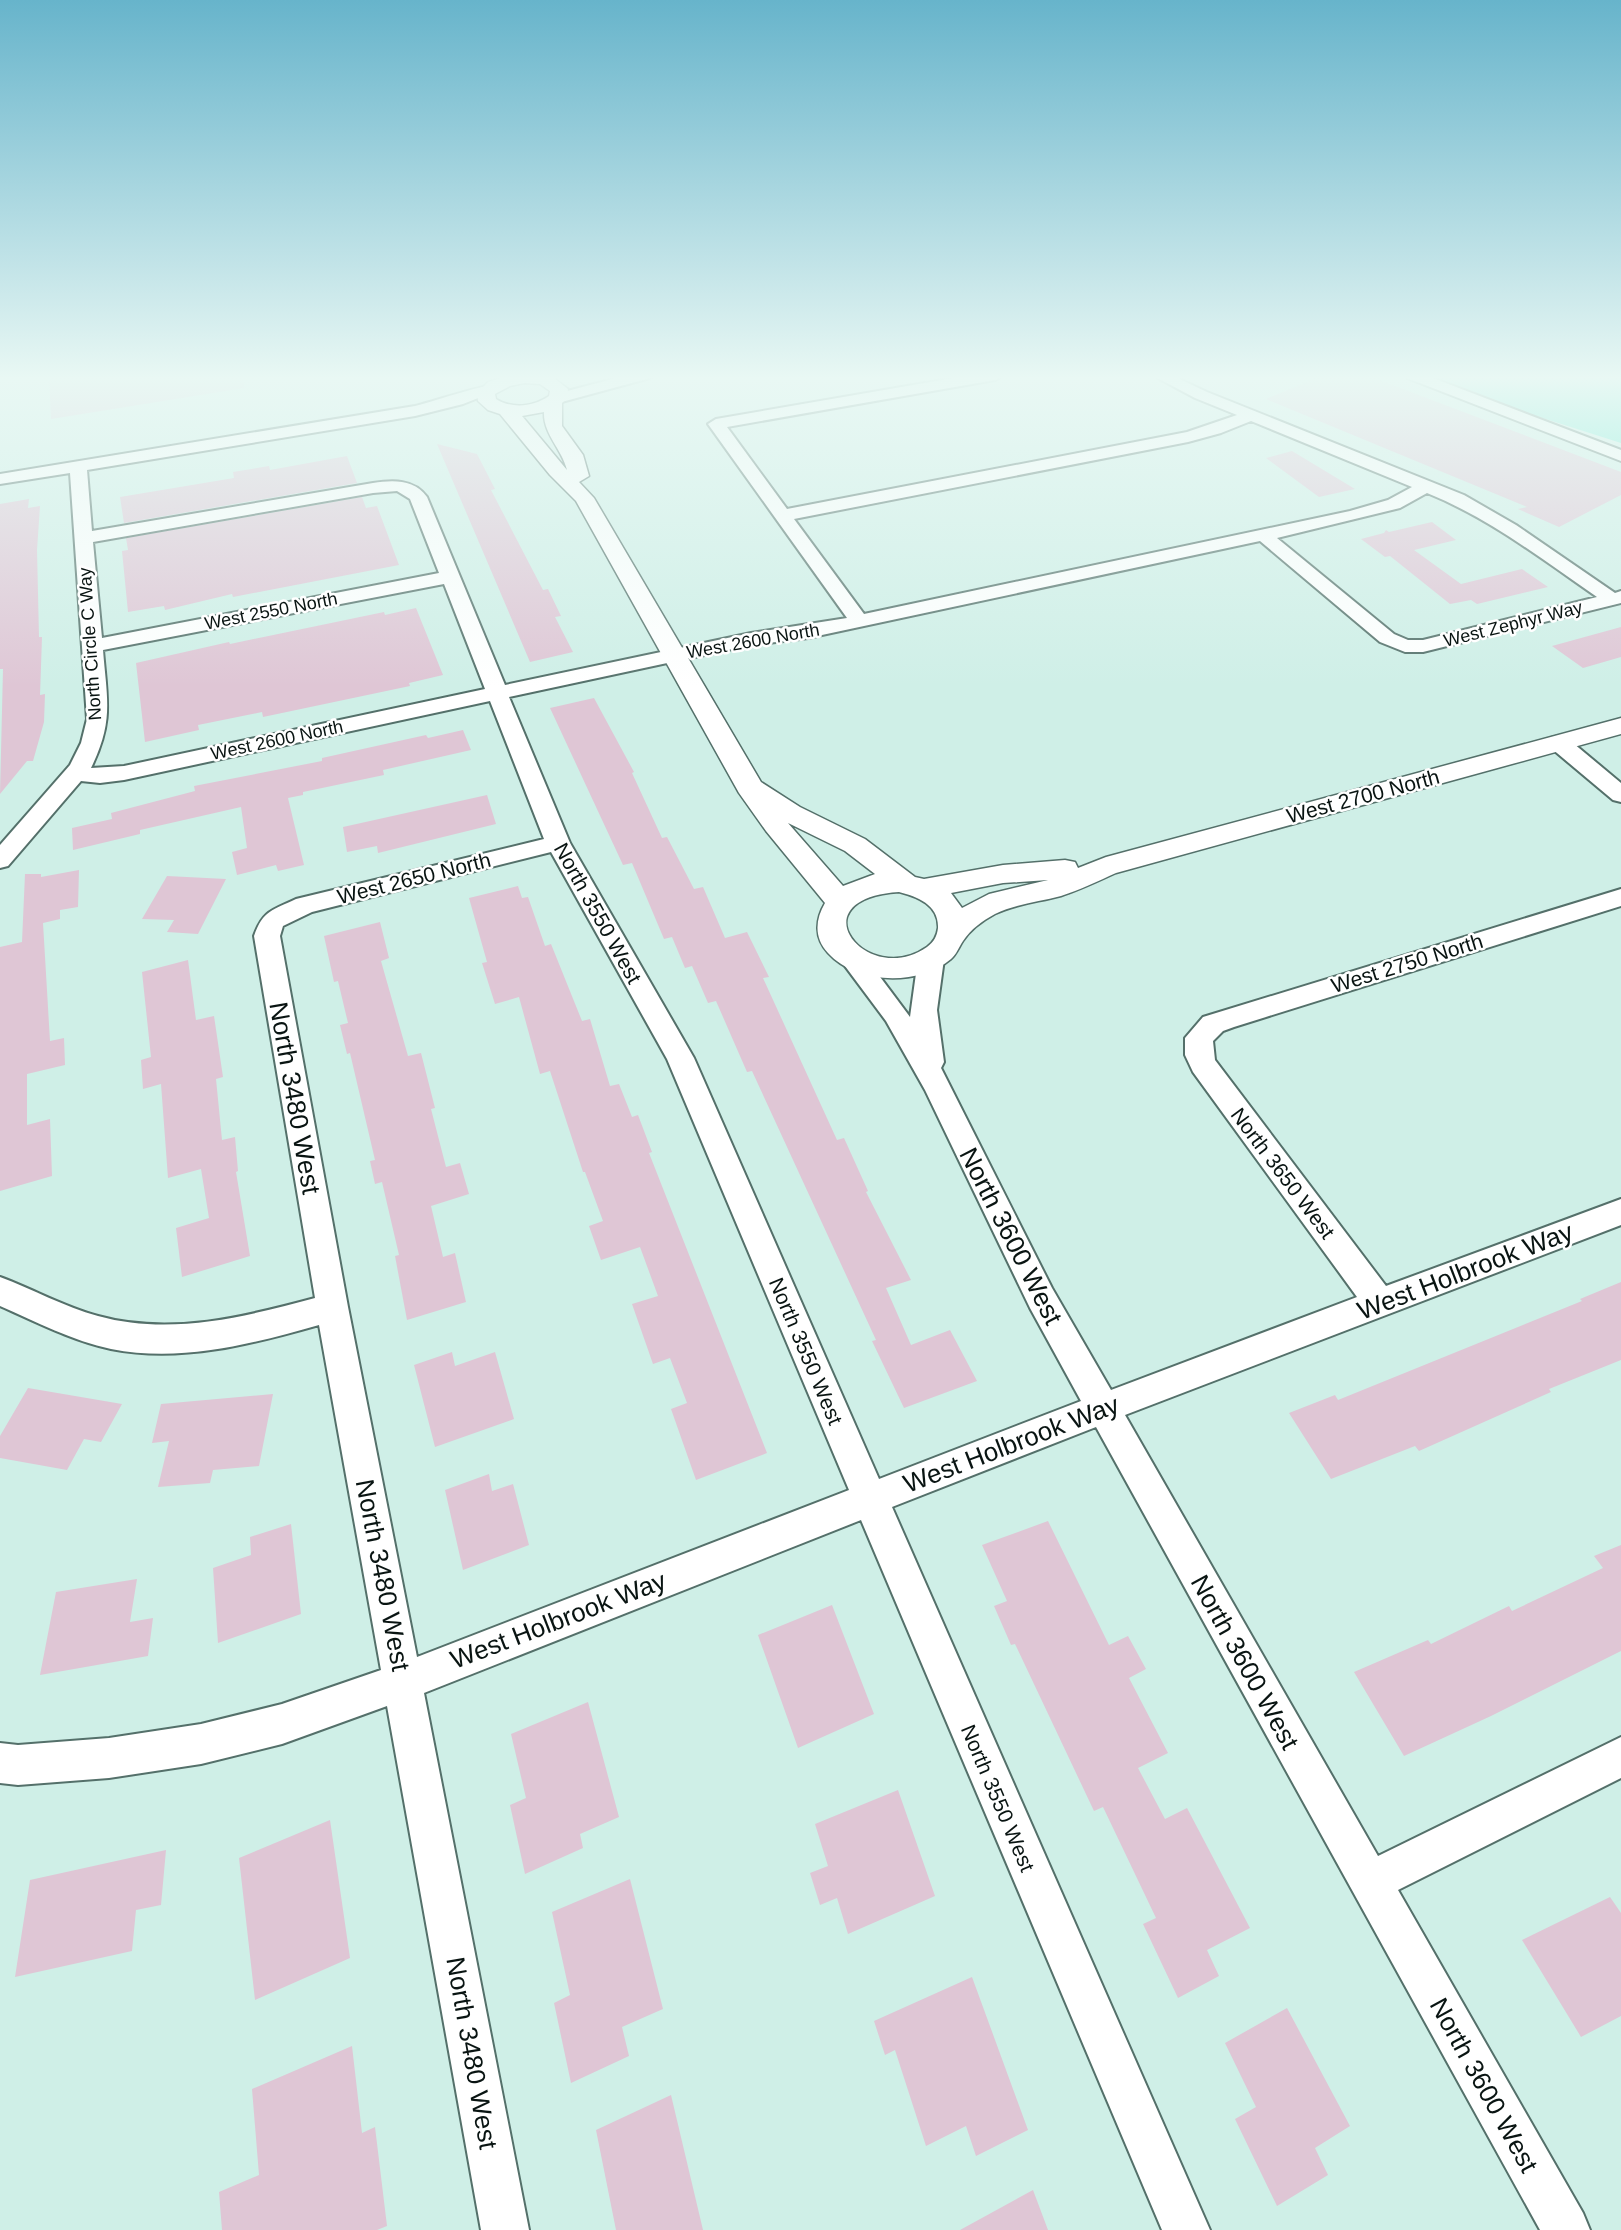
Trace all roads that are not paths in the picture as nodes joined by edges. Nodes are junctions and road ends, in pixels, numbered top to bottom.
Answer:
1 (79, 479) edge
2 (565, 479) edge
3 (579, 479) edge
4 (755, 479) edge
5 (971, 479) edge
6 (1409, 479) edge
7 (1426, 486) junction
8 (584, 498) junction
9 (781, 516) junction
10 (1263, 535) junction
11 (82, 538) junction
12 (450, 577) junction
13 (1617, 598) edge
14 (859, 621) junction
15 (92, 646) junction
16 (676, 655) junction
17 (499, 693) junction
18 (1621, 726) edge
19 (1559, 743) junction
20 (74, 774) junction
21 (744, 774) junction
22 (1621, 795) edge
23 (558, 843) junction
24 (0, 860) edge
25 (1106, 866) junction
26 (915, 886) junction
27 (1621, 897) edge
28 (838, 902) junction
29 (272, 921) joint
30 (954, 932) junction
31 (851, 956) junction
32 (932, 959) junction
33 (1199, 1038) joint
34 (938, 1087) junction
35 (1621, 1212) edge
36 (0, 1291) edge
37 (1380, 1303) junction
38 (332, 1307) junction
39 (1103, 1409) junction
40 (870, 1500) junction
41 (404, 1681) junction
42 (1621, 1756) edge
43 (0, 1763) edge
44 (1370, 1882) junction
45 (505, 2230) edge
46 (1186, 2230) edge
47 (1566, 2230) edge

1 - 11 street, North Circle C Way
2 - 8 street
3 - 8 street
4 - 9 street
5 - 9 street
6 - 7 street
7 - 10 street, West 2600 North
7 - 13 street
8 - 16 street
9 - 14 street
10 - 13 street, West Zephyr Way
10 - 14 street, West 2600 North
11 - 12 street, North 3550 West
11 - 15 street, North Circle C Way
12 - 15 street, West 2550 North
12 - 17 street, North 3550 West
14 - 16 street, West 2600 North
15 - 20 street, North Circle C Way
16 - 17 street, West 2600 North
16 - 21 street
17 - 20 street, West 2600 North
17 - 23 street, North 3550 West
18 - 19 street, West 2700 North
19 - 22 street
19 - 25 street, West 2700 North
20 - 24 street, North Circle C Way
21 - 26 street
21 - 28 street
23 - 29 street, West 2650 North
23 - 40 street, North 3550 West
25 - 26 street, West 2700 North
25 - 30 street, West 2700 North
26 - 28 street
26 - 30 street
27 - 33 street, West 2750 North
28 - 31 street
29 - 38 street, North 3480 West
30 - 32 street
31 - 32 street
31 - 34 street, North 3600 West
32 - 34 street, North 3600 West
33 - 37 street, North 3650 West
34 - 39 street, North 3600 West
35 - 37 street, West Holbrook Way
36 - 38 street
37 - 39 street, West Holbrook Way
38 - 41 street, North 3480 West
39 - 40 street, West Holbrook Way
39 - 44 street, North 3600 West
40 - 41 street, West Holbrook Way
40 - 46 street, North 3550 West
41 - 43 street, West Holbrook Way
41 - 45 street, North 3480 West
42 - 44 street
44 - 47 street, North 3600 West

